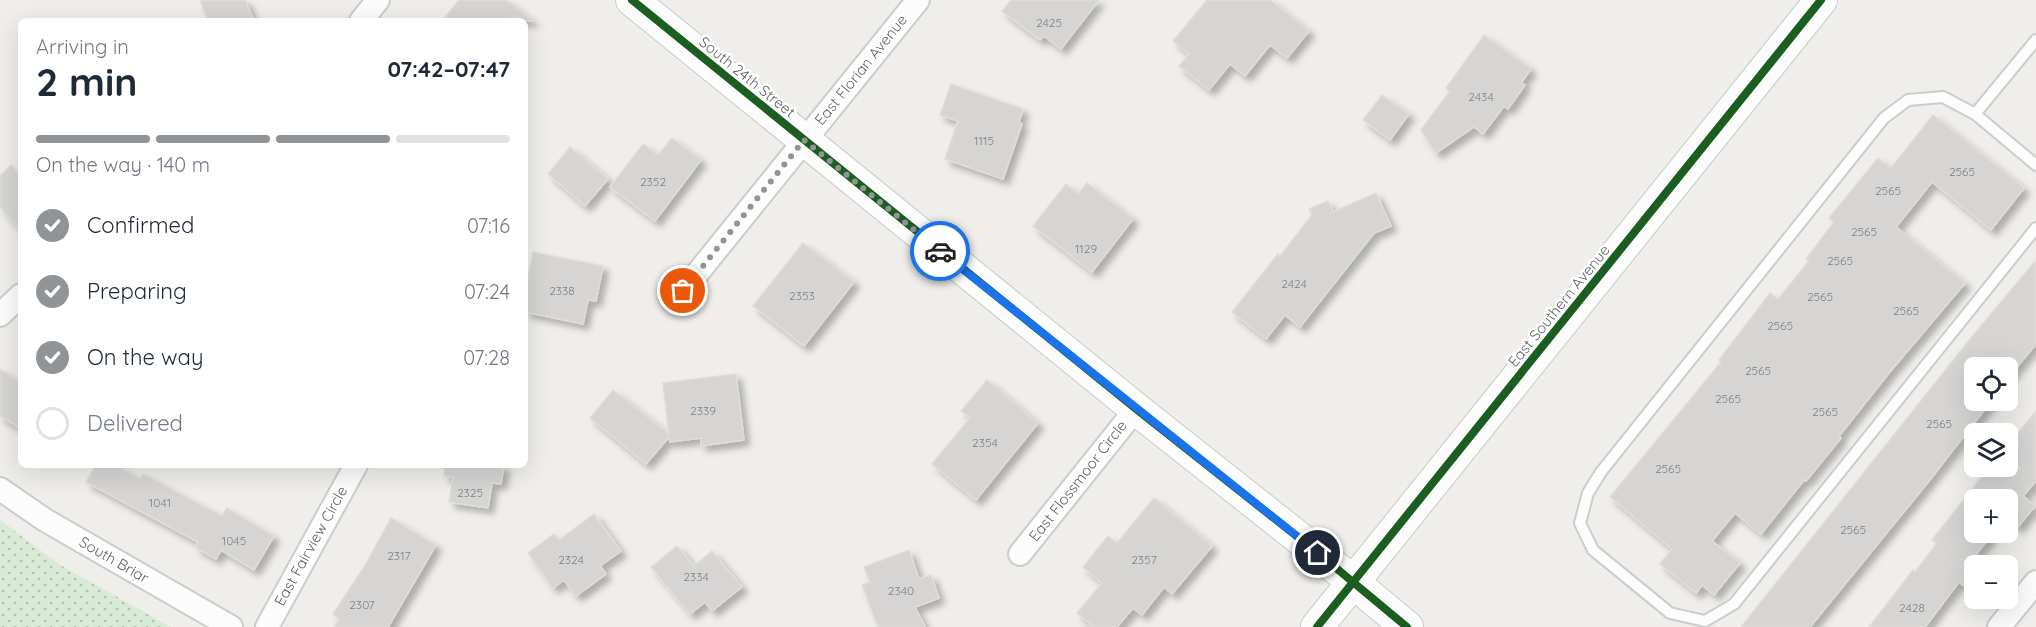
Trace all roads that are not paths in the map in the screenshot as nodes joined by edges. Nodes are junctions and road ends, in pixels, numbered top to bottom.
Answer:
1 (378, 0) edge
2 (632, 0) edge
3 (918, 0) edge
4 (1821, 0) edge
5 (363, 18) edge
6 (2036, 40) edge
7 (1975, 114) junction
8 (804, 140) junction
9 (2036, 165) edge
10 (2036, 228) edge
11 (683, 291) dead end
12 (18, 298) edge
13 (0, 315) edge
14 (1136, 409) junction
15 (354, 468) edge
16 (0, 489) edge
17 (1020, 554) dead end
18 (1354, 582) junction
19 (2036, 582) edge
20 (231, 627) edge
21 (267, 627) edge
22 (1317, 627) edge
23 (1407, 627) edge
24 (1999, 627) edge

1 - 5 street
2 - 8 street, South 24th Street
3 - 8 street, East Florian Avenue
4 - 18 street, East Southern Avenue
6 - 7 lane
7 - 9 lane
7 - 10 lane
8 - 11 street, East Florian Avenue
8 - 14 street, South 24th Street
12 - 13 street
14 - 17 street, East Flossmoor Circle
14 - 18 street, South 24th Street
15 - 21 street, East Fairview Circle
16 - 20 street, South Briar
18 - 22 street, East Southern Avenue
18 - 23 street, South 24th Street
19 - 24 street

